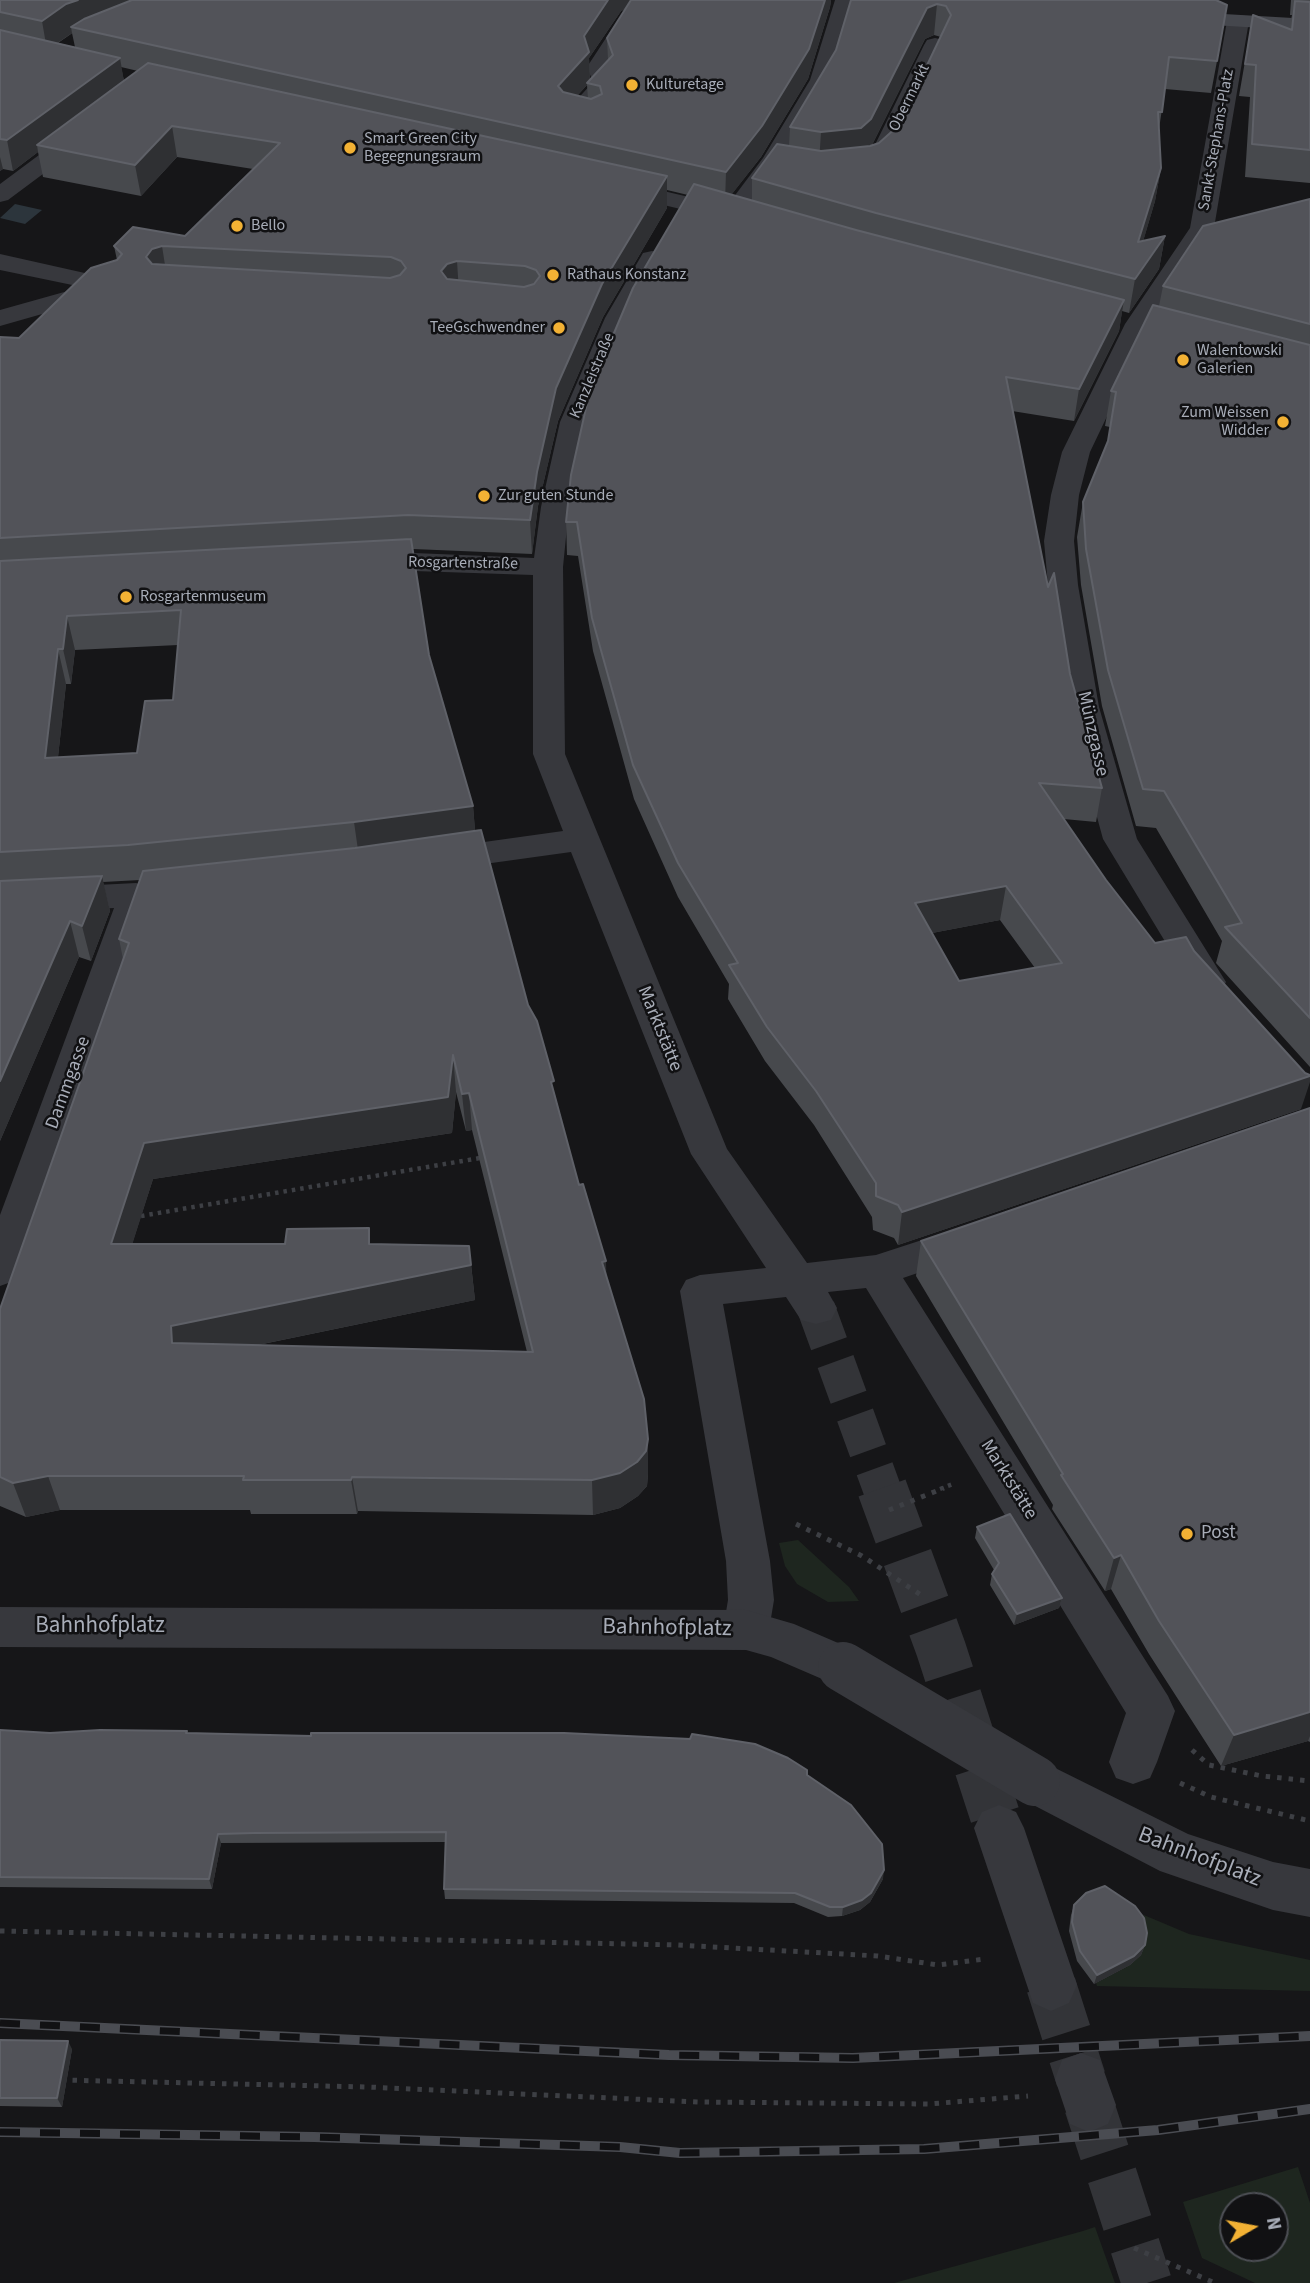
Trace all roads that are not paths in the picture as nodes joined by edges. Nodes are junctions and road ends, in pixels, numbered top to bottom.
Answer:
1 (845, 0) edge
2 (629, 15) edge
3 (1149, 15) edge
4 (1238, 21) junction
5 (1310, 24) edge
6 (935, 45) edge
7 (103, 118) edge
8 (592, 122) edge
9 (768, 166) junction
10 (798, 171) edge
11 (840, 172) edge
12 (592, 181) edge
13 (0, 195) edge
14 (733, 214) junction
15 (674, 221) junction
16 (757, 222) edge
17 (0, 262) edge
18 (0, 318) edge
19 (1137, 324) joint
20 (340, 565) edge
21 (548, 567) junction
22 (583, 838) junction
23 (398, 865) edge
24 (0, 902) edge
25 (1228, 1004) edge
26 (1000, 1229) edge
27 (0, 1270) edge
28 (877, 1271) junction
29 (807, 1295) junction
30 (0, 1628) edge
31 (746, 1630) junction
32 (1133, 1762) road end
33 (999, 1828) tunnel mouth
34 (1292, 1889) edge
35 (1051, 1986) tunnel mouth

1 - 9 street
2 - 8 lane
3 - 4 main road
4 - 5 main road
4 - 19 street, Sankt-Stephans-Platz
6 - 11 street, Obermarkt
7 - 13 street
9 - 10 street
9 - 14 street
12 - 15 street
14 - 15 street
14 - 16 street
15 - 21 street, Kanzleistraße
17 - 18 street
19 - 25 street, Münzgasse
20 - 21 street, Rosgartenstraße
21 - 22 street, Marktstätte
22 - 23 street
22 - 29 street, Marktstätte
24 - 27 street, Dammgasse
26 - 28 street
28 - 29 street
28 - 32 street, Marktstätte
29 - 31 street
30 - 31 street, Bahnhofplatz
31 - 34 street, Bahnhofplatz, bridge
33 - 35 street

